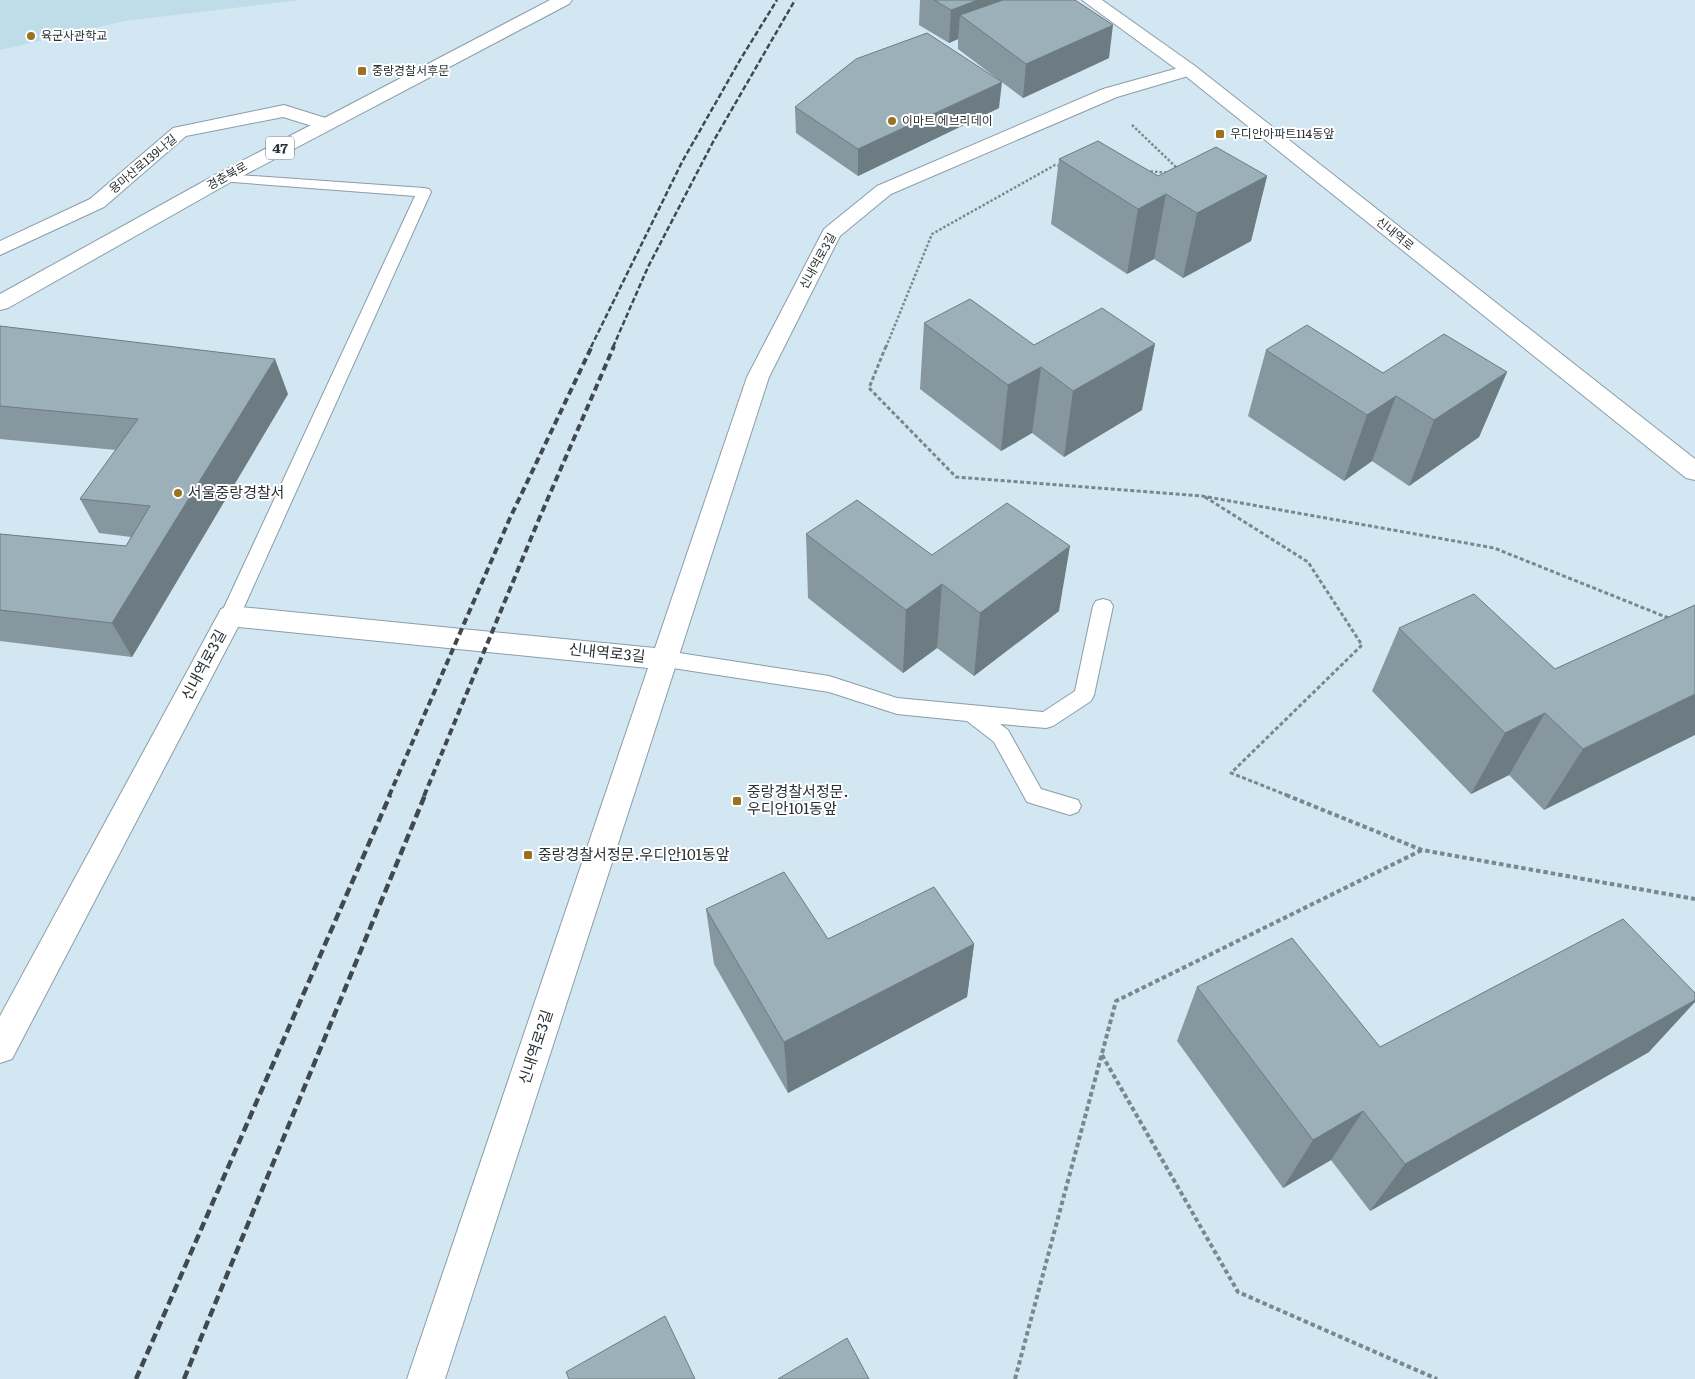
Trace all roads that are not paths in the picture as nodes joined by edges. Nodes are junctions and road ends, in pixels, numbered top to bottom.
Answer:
1 (563, 0) edge
2 (1091, 0) edge
3 (1189, 70) junction
4 (325, 124) junction
5 (224, 178) junction
6 (0, 249) edge
7 (0, 303) edge
8 (1695, 472) edge
9 (1103, 606) dead end
10 (230, 616) junction
11 (666, 658) junction
12 (972, 714) junction
13 (1070, 806) dead end
14 (0, 1048) edge
15 (426, 1379) edge

1 - 4 street, 경춘북로 / 47
2 - 3 street, 신내역로
3 - 8 street, 신내역로
3 - 11 street, 신내역로3길
4 - 5 street, 경춘북로 / 47
4 - 6 street, 용마산로139나길
5 - 7 street, 경춘북로 / 47
5 - 10 lane
9 - 12 lane
10 - 11 street, 신내역로3길
10 - 14 street, 신내역로3길
11 - 12 lane
11 - 15 street, 신내역로3길
12 - 13 lane

